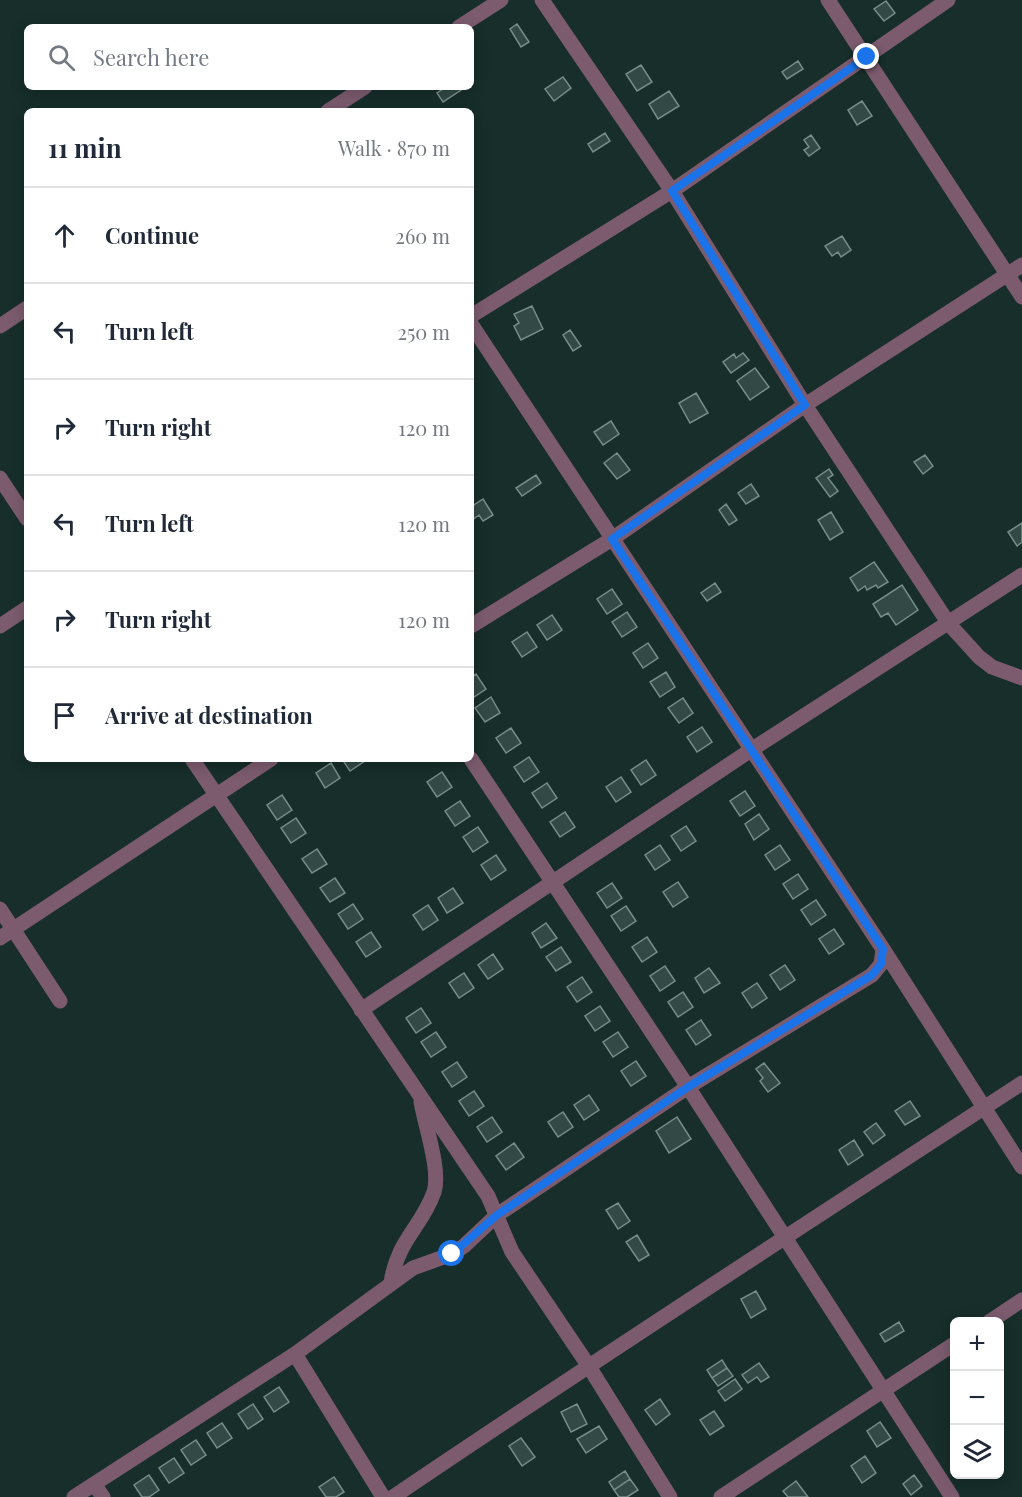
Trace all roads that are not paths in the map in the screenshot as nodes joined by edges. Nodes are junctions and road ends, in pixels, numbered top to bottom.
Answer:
1 (501, 0) edge
2 (542, 0) edge
3 (828, 0) edge
4 (948, 0) edge
5 (464, 24) edge
6 (867, 57) junction
7 (361, 90) edge
8 (335, 108) edge
9 (672, 191) junction
10 (1022, 265) edge
11 (1008, 275) junction
12 (1022, 297) edge
13 (24, 310) edge
14 (474, 314) edge
15 (0, 326) edge
16 (474, 329) edge
17 (805, 405) junction
18 (0, 478) edge
19 (24, 514) edge
20 (612, 539) junction
21 (1022, 574) edge
22 (24, 610) edge
23 (474, 624) edge
24 (949, 624) junction
25 (0, 626) edge
26 (1022, 678) edge
27 (751, 750) junction
28 (194, 762) edge
29 (267, 762) edge
30 (473, 762) edge
31 (218, 796) junction
32 (552, 883) junction
33 (0, 909) edge
34 (7, 934) edge
35 (883, 949) junction
36 (60, 1001) dead end
37 (361, 1010) junction
38 (1022, 1083) edge
39 (688, 1087) junction
40 (419, 1093) junction
41 (983, 1108) junction
42 (1022, 1167) edge
43 (497, 1215) junction
44 (785, 1239) junction
45 (391, 1283) junction
46 (1022, 1300) edge
47 (996, 1317) edge
48 (950, 1347) edge
49 (294, 1354) junction
50 (588, 1365) junction
51 (883, 1390) junction
52 (94, 1484) junction
53 (74, 1497) edge
54 (103, 1497) edge
55 (383, 1497) edge
56 (393, 1497) edge
57 (670, 1497) edge
58 (721, 1497) edge
59 (952, 1497) edge

1 - 5 street
2 - 9 street
3 - 6 street
4 - 6 street
6 - 9 street
6 - 11 street
7 - 8 street
9 - 14 street
9 - 17 street
10 - 11 street
11 - 12 street
11 - 17 street
13 - 15 street
16 - 20 street
17 - 20 street
17 - 24 street
18 - 19 street
20 - 23 street
20 - 27 street
21 - 24 street
22 - 25 street
24 - 26 street
24 - 27 street
27 - 32 street
27 - 35 street
28 - 31 street
29 - 31 street
30 - 32 street
31 - 34 street
31 - 37 street
32 - 37 street
32 - 39 street
33 - 34 street
34 - 36 street
35 - 39 street
35 - 41 street
37 - 40 street
38 - 41 street
39 - 43 street
39 - 44 street
40 - 43 street
40 - 45 street
41 - 42 street
41 - 44 street
43 - 45 street
43 - 50 street
44 - 50 street
44 - 51 street
45 - 49 street
46 - 47 street
48 - 51 street
49 - 52 street
49 - 55 street
50 - 56 street
50 - 57 street
51 - 58 street
51 - 59 street
52 - 53 street
52 - 54 street

